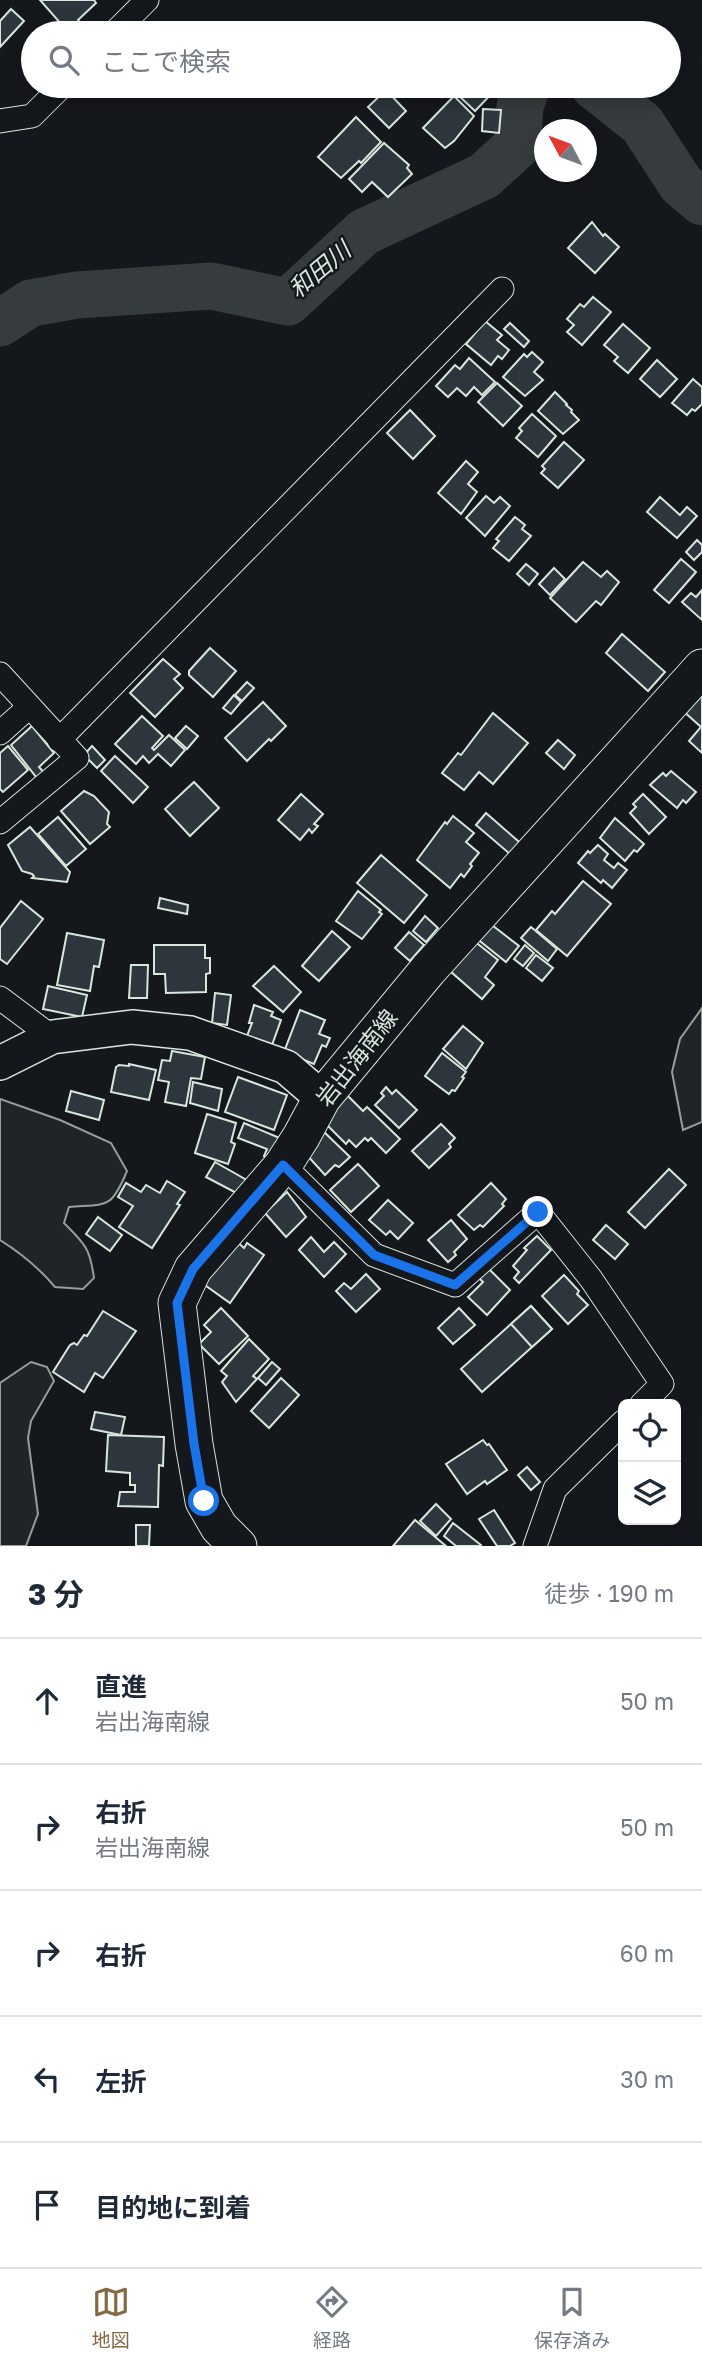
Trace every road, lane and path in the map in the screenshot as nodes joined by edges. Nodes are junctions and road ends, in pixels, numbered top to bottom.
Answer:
1 (147, 0) edge
2 (126, 21) edge
3 (50, 98) edge
4 (0, 121) edge
5 (502, 289) dead end
6 (702, 668) edge
7 (0, 674) edge
8 (29, 707) junction
9 (0, 733) edge
10 (59, 740) junction
11 (0, 822) edge
12 (0, 998) edge
13 (52, 1037) junction
14 (0, 1063) edge
15 (322, 1098) junction
16 (283, 1165) junction
17 (647, 1399) edge
18 (618, 1427) edge
19 (238, 1546) edge
20 (535, 1546) edge

1 - 2 street
3 - 4 street
5 - 10 street
6 - 15 main road, 岩出海南線
7 - 8 street
8 - 9 street
8 - 10 street
10 - 11 street
12 - 13 street
13 - 14 street
13 - 15 street
15 - 16 main road, 岩出海南線
16 - 17 street
16 - 19 main road, 岩出海南線
18 - 20 street

